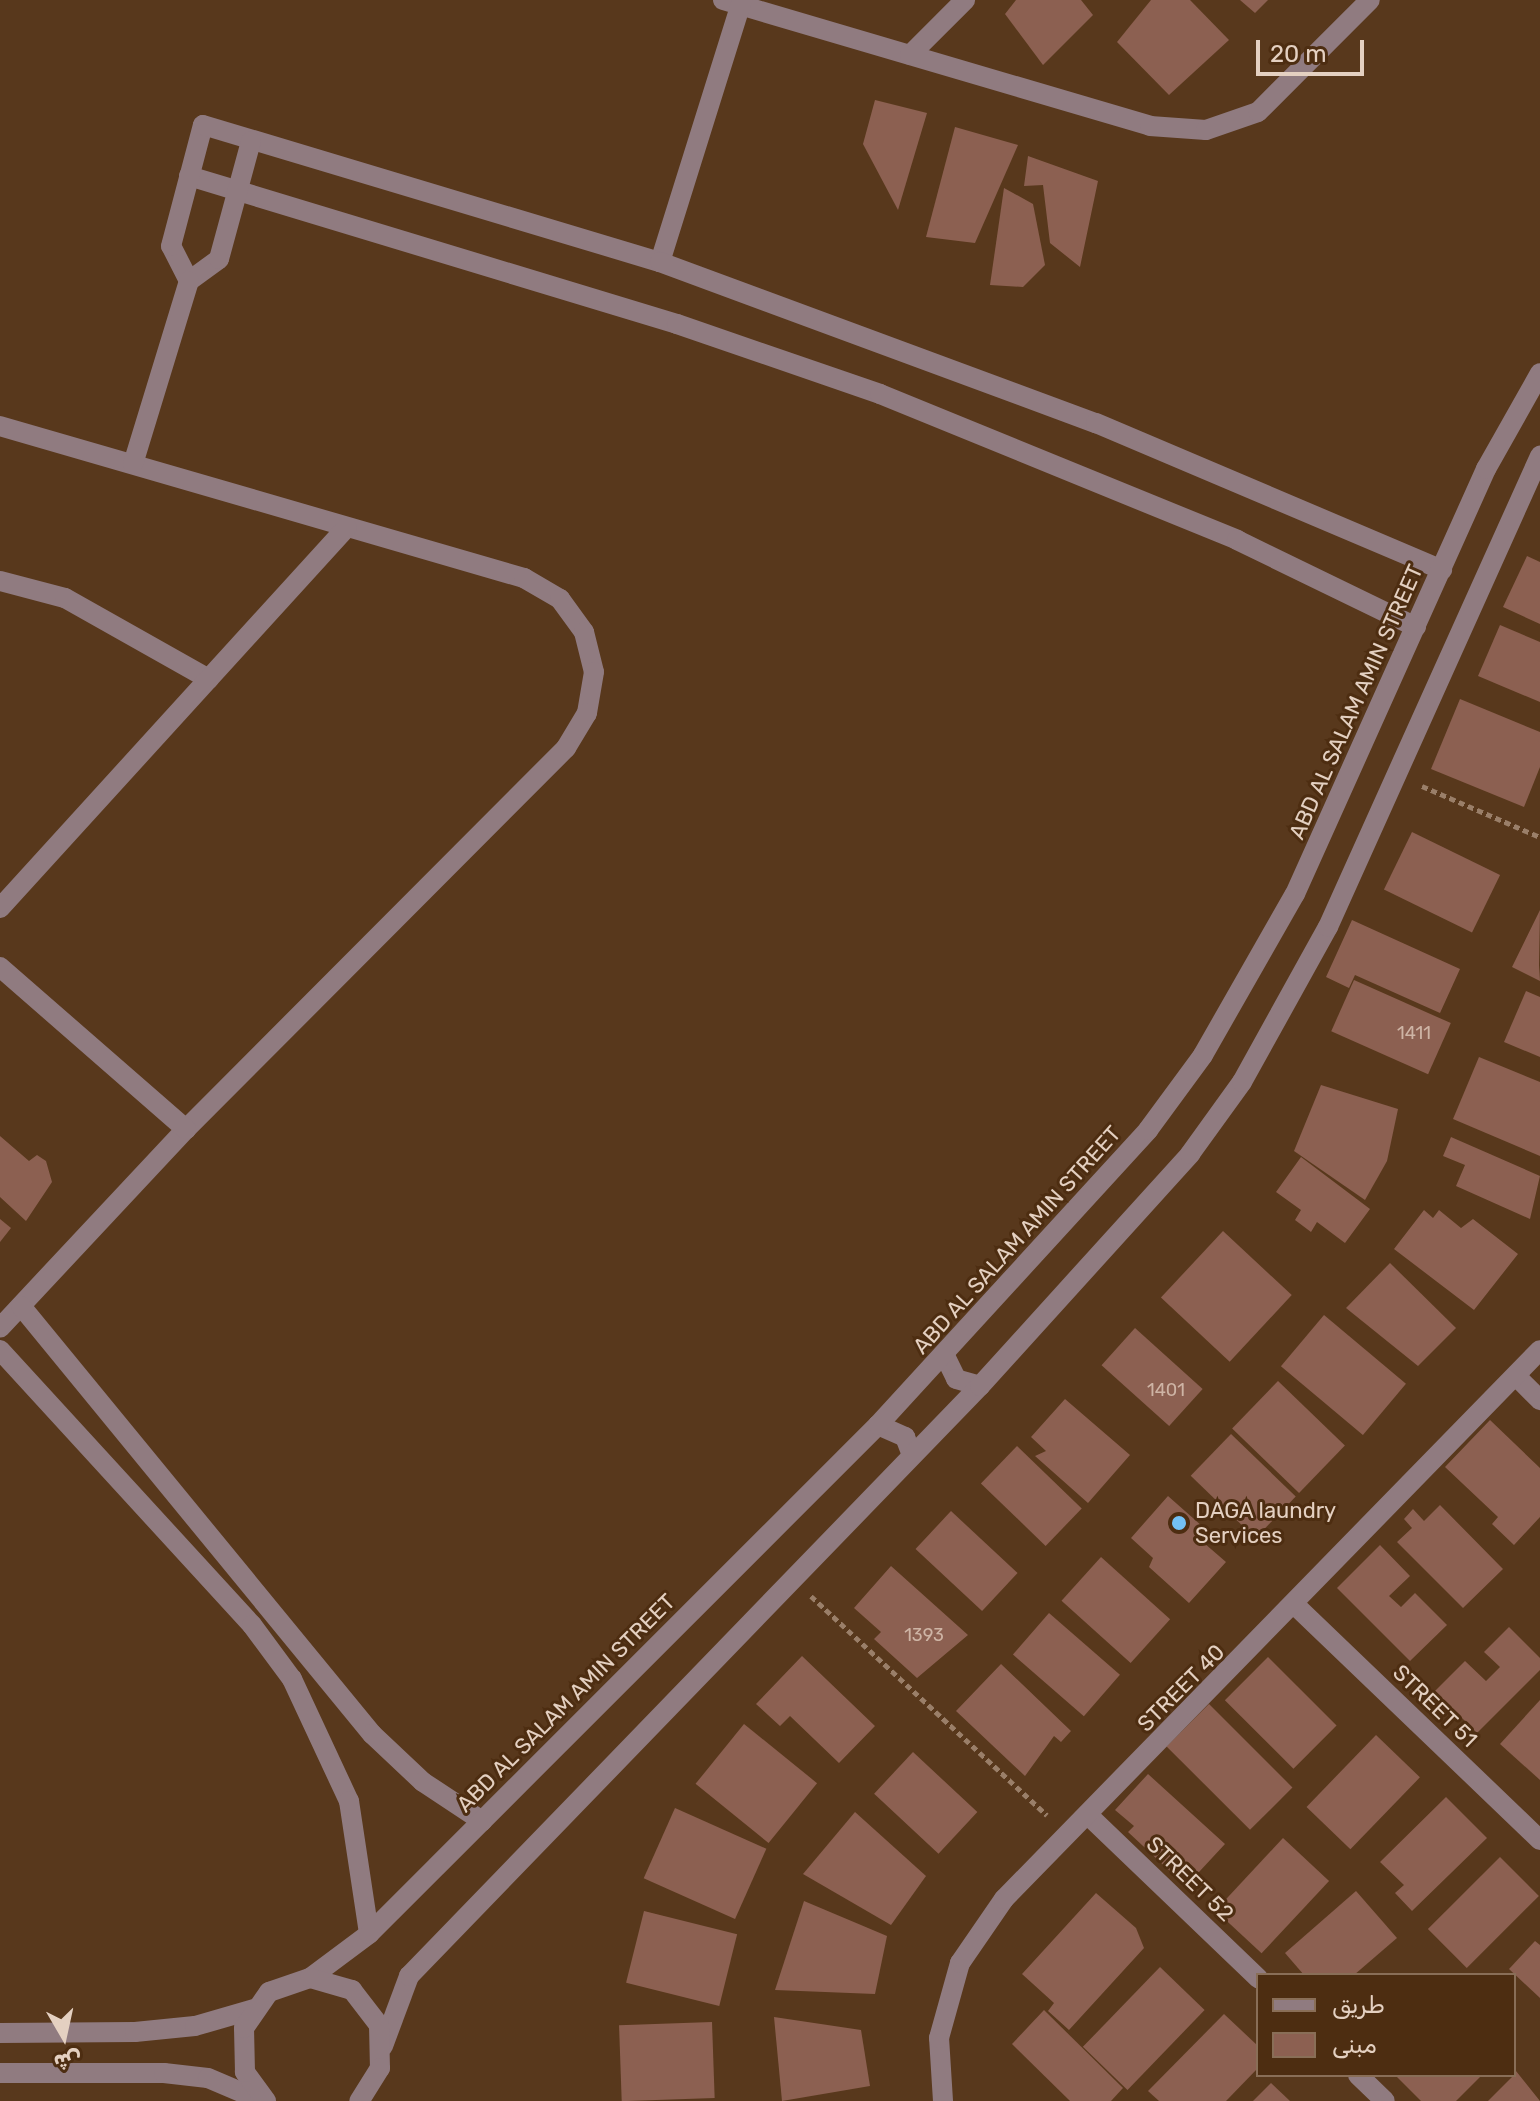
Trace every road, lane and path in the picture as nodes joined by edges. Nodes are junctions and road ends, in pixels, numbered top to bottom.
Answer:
1 (965, 0) edge
2 (1370, 0) edge
3 (735, 2) edge
4 (910, 55) junction
5 (251, 141) junction
6 (189, 176) junction
7 (237, 190) junction
8 (660, 262) junction
9 (189, 281) junction
10 (1540, 373) edge
11 (0, 426) edge
12 (1540, 456) edge
13 (133, 464) junction
14 (347, 527) junction
15 (1442, 570) junction
16 (0, 581) edge
17 (1416, 627) junction
18 (209, 679) junction
19 (1395, 774) junction
20 (1540, 837) edge
21 (0, 908) edge
22 (0, 967) edge
23 (186, 1129) junction
24 (21, 1306) junction
25 (0, 1328) edge
26 (0, 1350) edge
27 (1540, 1350) edge
28 (945, 1356) junction
29 (1519, 1379) junction
30 (980, 1386) junction
31 (1540, 1400) edge
32 (878, 1425) junction
33 (912, 1455) junction
34 (791, 1578) junction
35 (1296, 1606) junction
36 (269, 1608) junction
37 (252, 1625) junction
38 (1088, 1815) junction
39 (482, 1821) junction
40 (1068, 1835) junction
41 (1540, 1840) edge
42 (369, 1934) junction
43 (1256, 1976) edge
44 (310, 1978) junction
45 (254, 2009) junction
46 (0, 2033) edge
47 (383, 2046) junction
48 (380, 2068) junction
49 (0, 2073) edge
50 (1360, 2077) edge
51 (264, 2101) edge
52 (359, 2101) edge
53 (377, 2101) edge
54 (943, 2101) edge
55 (1385, 2101) edge

1 - 4 street
2 - 4 street
3 - 4 street
3 - 8 street
5 - 6 street
5 - 7 street
5 - 8 street
6 - 7 street
6 - 9 street
7 - 9 street
7 - 17 street
8 - 15 street
9 - 13 street
10 - 15 street, ABD AL SALAM AMIN STREET
11 - 13 street
12 - 19 street
13 - 14 street
14 - 18 street
14 - 23 street
15 - 17 street, ABD AL SALAM AMIN STREET
16 - 18 street
17 - 28 street, ABD AL SALAM AMIN STREET
18 - 21 street
19 - 20 path
19 - 30 street
22 - 23 street
23 - 24 street
24 - 25 street
24 - 36 street
26 - 37 street
27 - 29 street, STREET 40
28 - 30 street
28 - 32 street, ABD AL SALAM AMIN STREET
29 - 31 street
29 - 35 street, STREET 40
30 - 33 street
32 - 33 street
32 - 39 street, ABD AL SALAM AMIN STREET
33 - 34 street
34 - 40 path
34 - 47 street
35 - 38 street, STREET 40
35 - 41 street, STREET 51
36 - 37 street
36 - 39 street
37 - 42 street
38 - 40 street, STREET 40
38 - 43 street, STREET 52
39 - 42 street, ABD AL SALAM AMIN STREET
40 - 54 street, STREET 40
42 - 44 street, ABD AL SALAM AMIN STREET
44 - 45 street, ABD AL SALAM AMIN STREET
44 - 47 street
45 - 46 street
45 - 51 street
47 - 48 street
48 - 52 street
48 - 53 street
49 - 51 street
50 - 55 street

